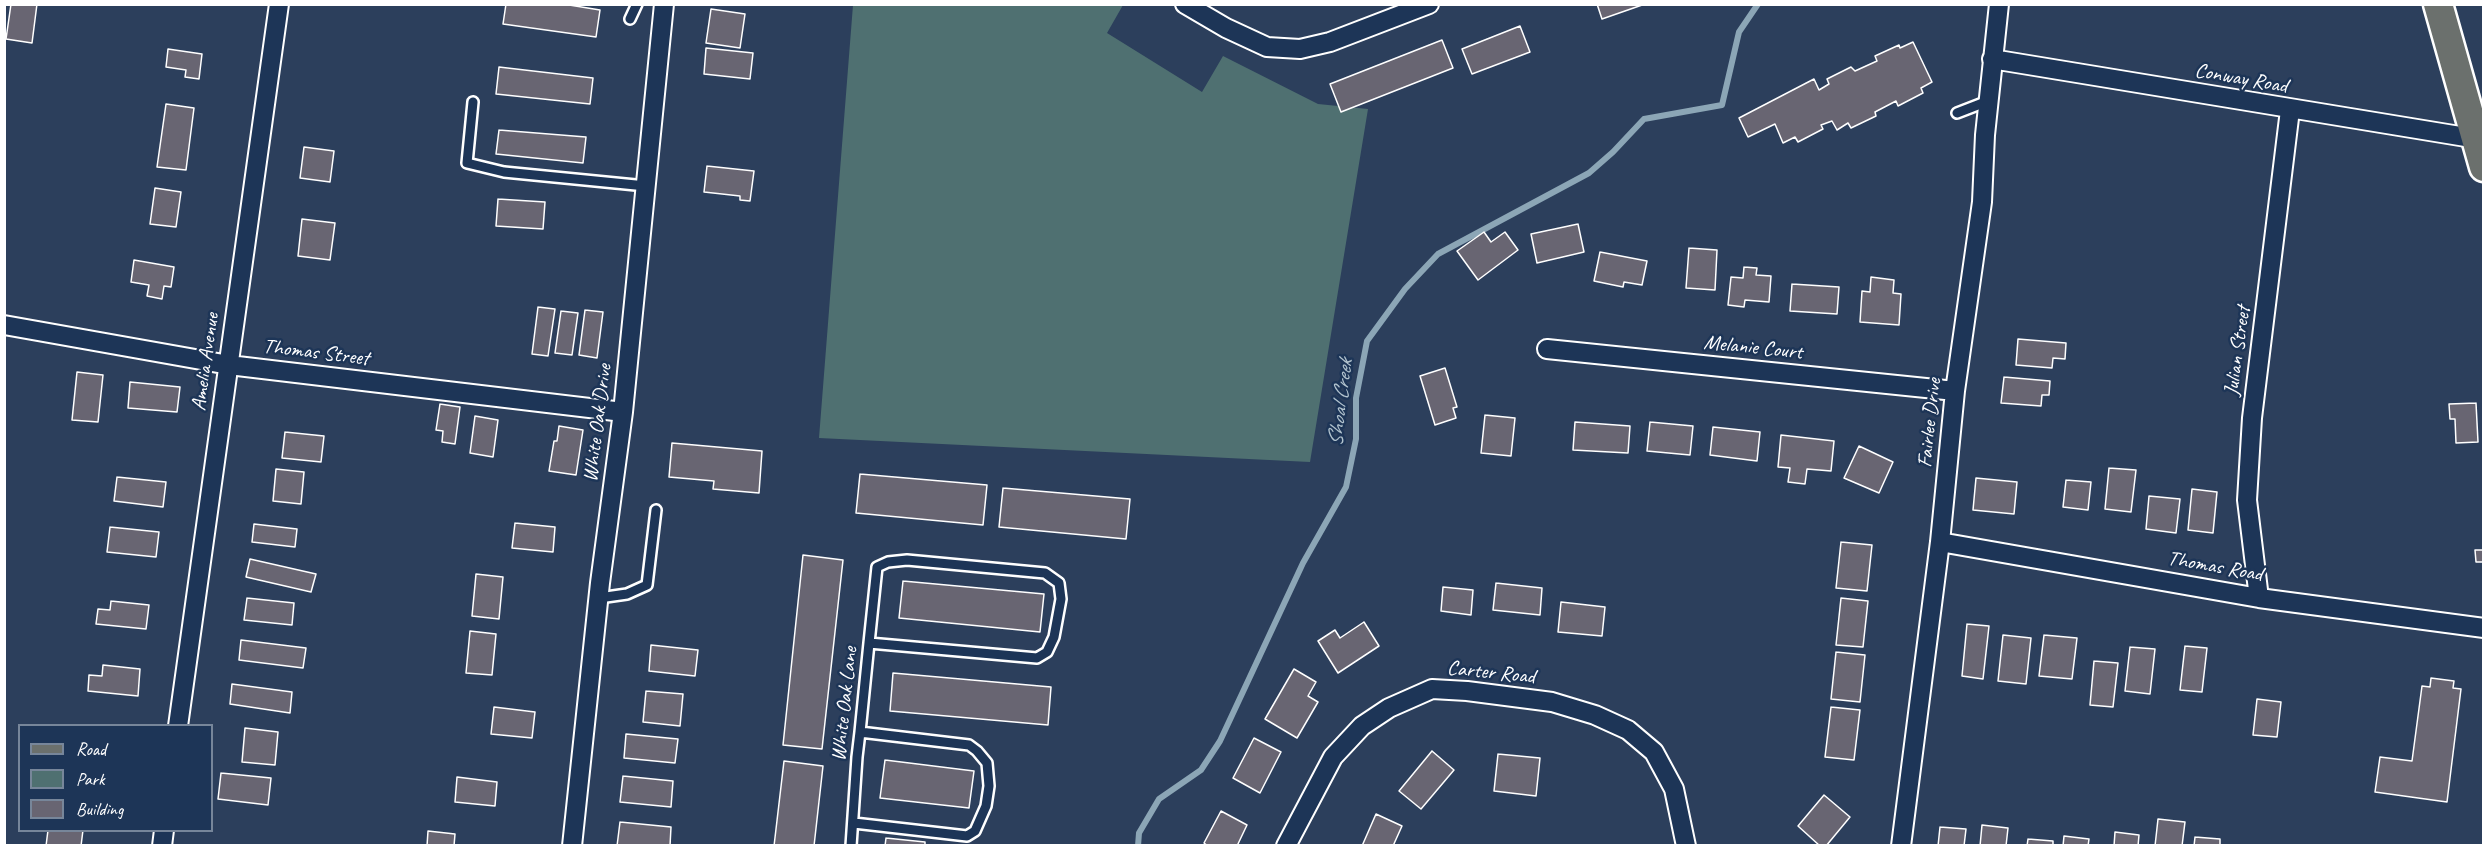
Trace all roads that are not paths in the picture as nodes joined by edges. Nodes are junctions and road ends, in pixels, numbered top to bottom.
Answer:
1 (279, 4) edge
2 (637, 4) edge
3 (664, 4) edge
4 (1185, 4) edge
5 (1429, 4) edge
6 (1999, 4) edge
7 (2438, 4) edge
8 (630, 19) dead end
9 (1992, 59) junction
10 (1988, 101) junction
11 (473, 102) dead end
12 (2290, 110) junction
13 (1957, 113) dead end
14 (2479, 140) edge
15 (2484, 167) edge
16 (646, 186) junction
17 (4, 325) edge
18 (1547, 349) dead end
19 (229, 365) junction
20 (1955, 391) junction
21 (623, 412) junction
22 (656, 510) dead end
23 (1940, 542) junction
24 (599, 598) junction
25 (2259, 598) junction
26 (2484, 628) edge
27 (869, 643) junction
28 (178, 724) edge
29 (860, 732) junction
30 (854, 823) junction
31 (572, 846) edge
32 (851, 846) edge
33 (1286, 846) edge
34 (1686, 846) edge
35 (1900, 846) edge

1 - 19 street, Amelia Avenue
2 - 8 lane
3 - 16 street, White Oak Drive
4 - 5 street
6 - 9 street, Fairlee Drive
7 - 14 main road
9 - 10 street, Fairlee Drive
9 - 12 street, Conway Road
10 - 13 lane
10 - 20 street, Fairlee Drive
11 - 16 lane
12 - 14 street, Conway Road
12 - 25 street, Julian Street
14 - 15 main road
16 - 21 street, White Oak Drive
17 - 19 street, Thomas Street
18 - 20 street, Melanie Court
19 - 21 street, Thomas Street
19 - 28 street, Amelia Avenue
20 - 23 street, Fairlee Drive
21 - 24 street, White Oak Drive
22 - 24 lane
23 - 25 street, Thomas Road
23 - 35 street, Fairlee Drive
24 - 31 street, White Oak Drive
25 - 26 street, Thomas Road
27 - 27 lane, White Oak Lane
27 - 29 lane, White Oak Lane
29 - 30 lane, White Oak Lane
29 - 30 lane
30 - 32 lane, White Oak Lane
33 - 34 street, Carter Road

